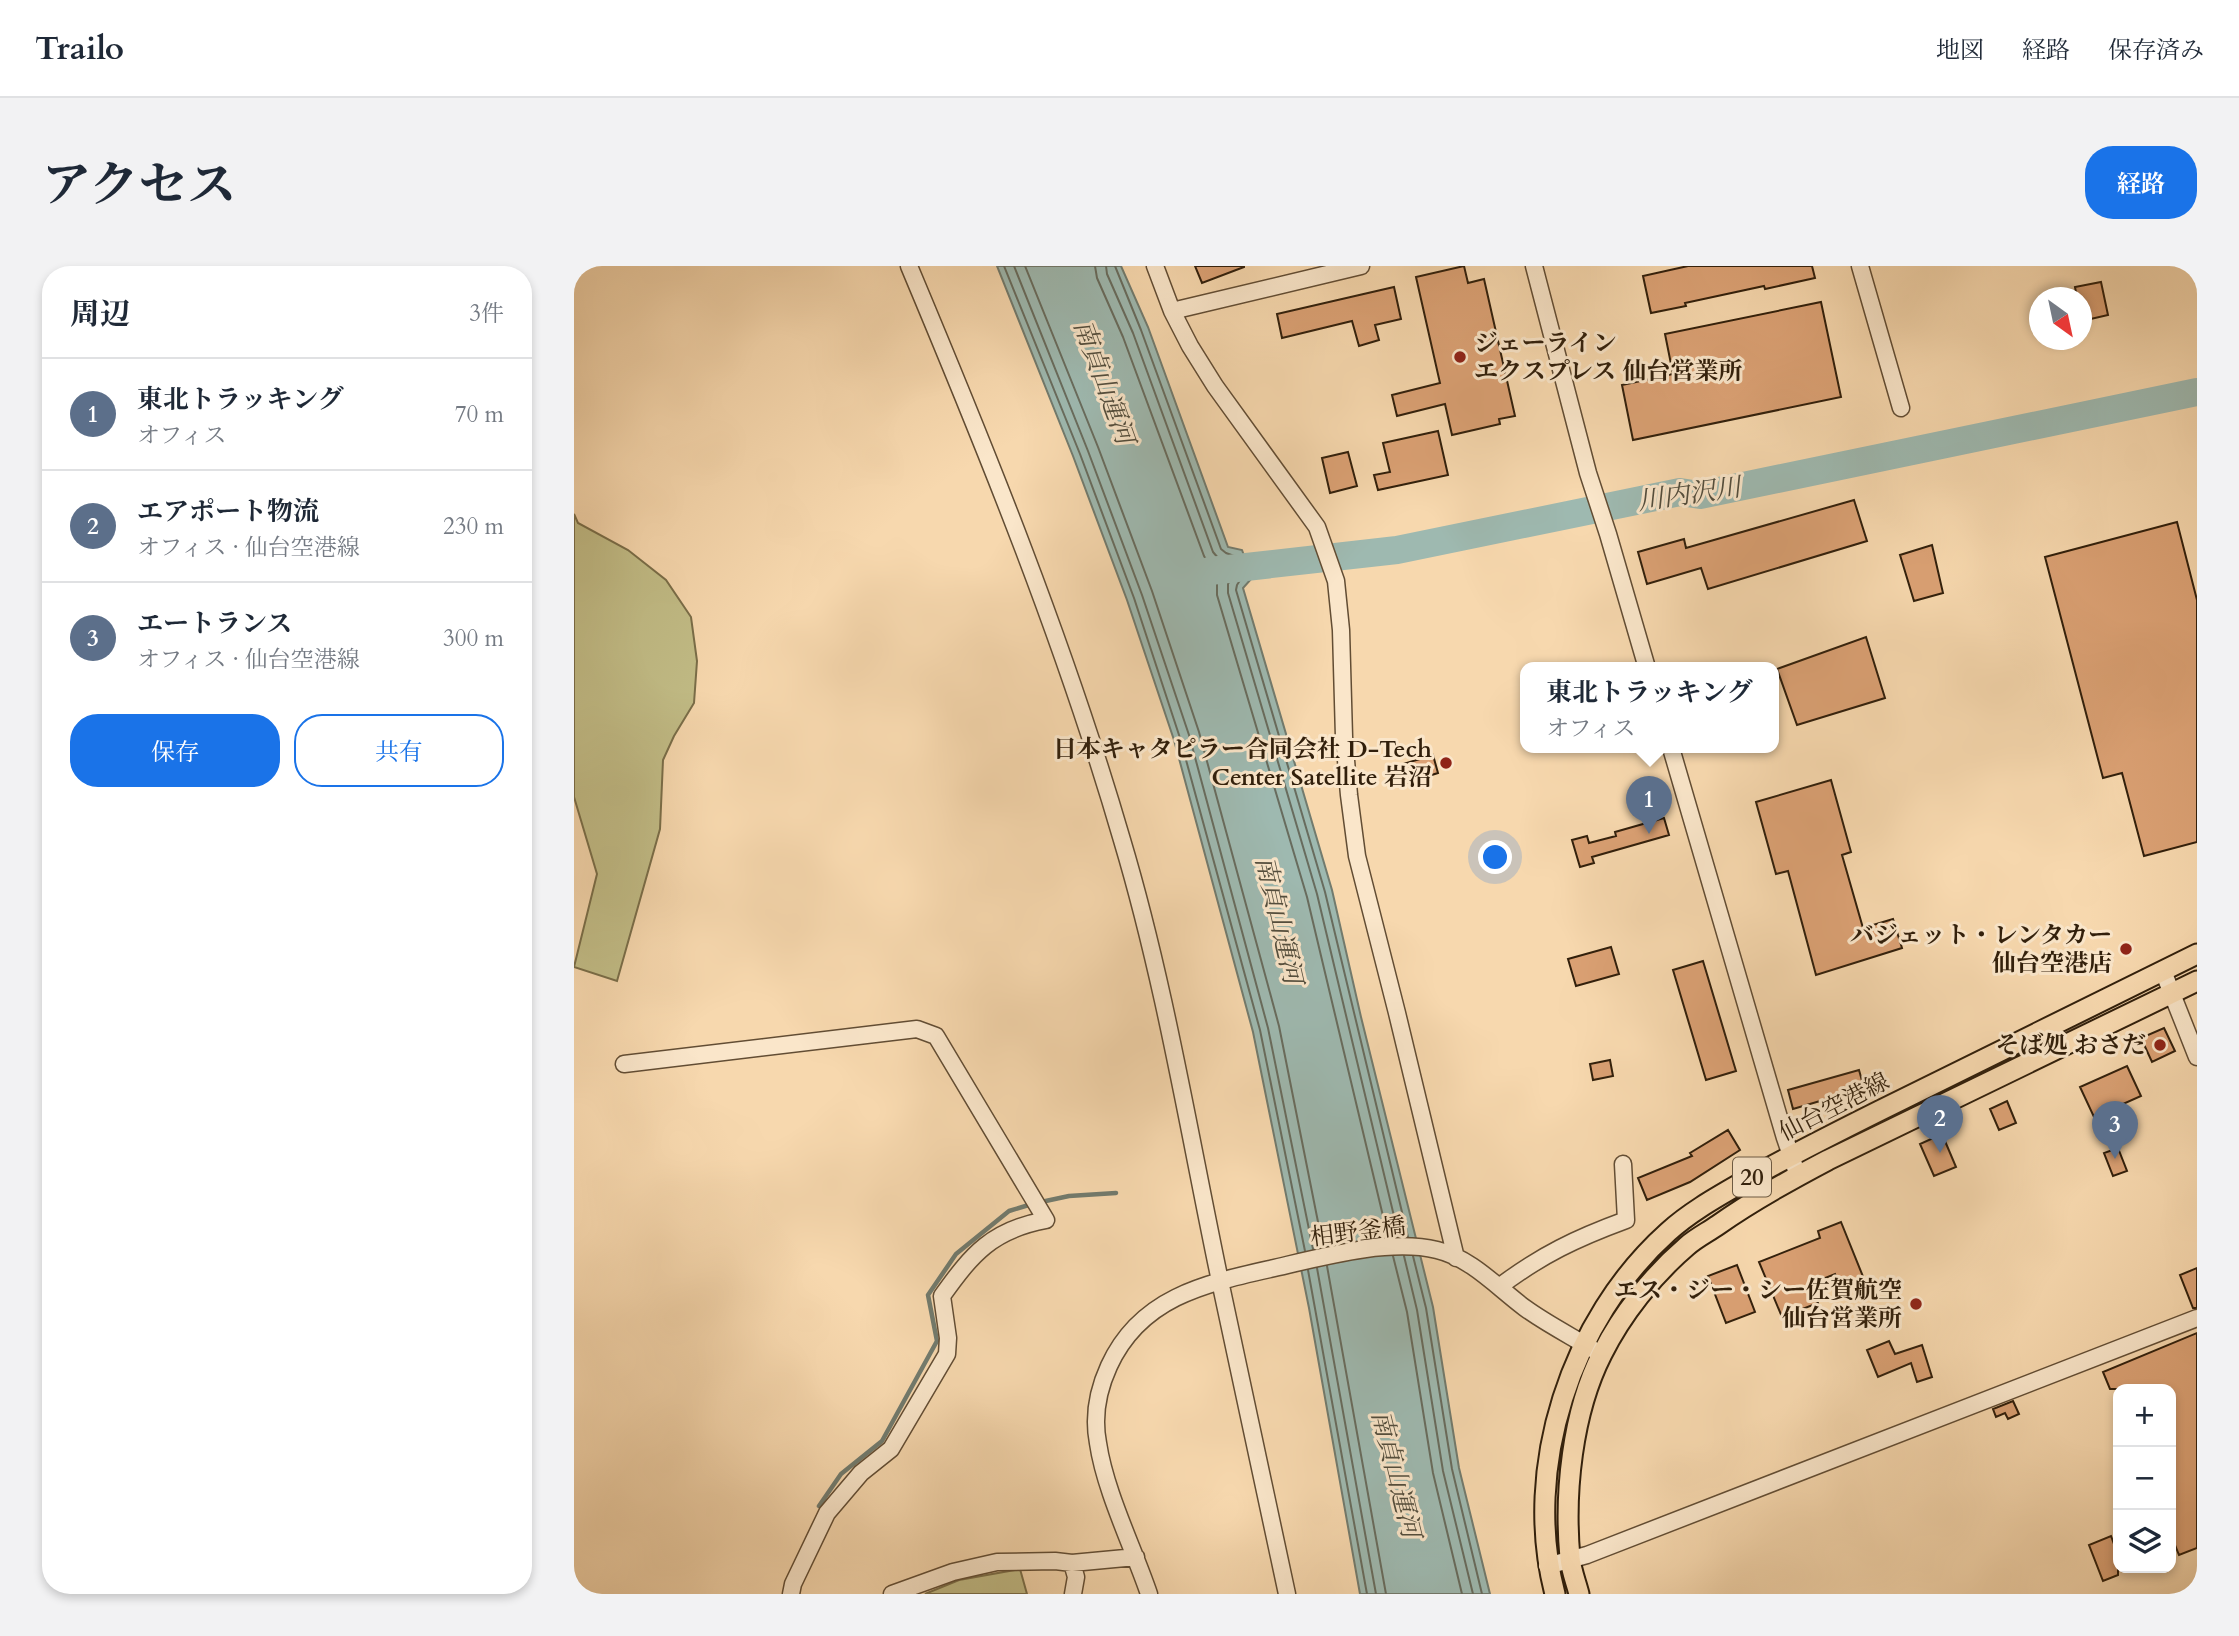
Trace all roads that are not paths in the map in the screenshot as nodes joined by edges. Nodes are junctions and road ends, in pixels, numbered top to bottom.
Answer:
1 (909, 266) edge
2 (1155, 266) edge
3 (1361, 266) edge
4 (1534, 266) edge
5 (1860, 266) edge
6 (1172, 311) junction
7 (1901, 408) dead end
8 (1645, 662) edge
9 (1672, 753) edge
10 (2197, 954) edge
11 (2163, 971) junction
12 (2197, 981) edge
13 (2172, 994) junction
14 (2197, 1057) edge
15 (624, 1064) dead end
16 (1790, 1155) junction
17 (1623, 1164) dead end
18 (1798, 1176) junction
19 (1456, 1258) junction
20 (1220, 1280) junction
21 (1499, 1287) junction
22 (2197, 1318) edge
23 (1593, 1349) junction
24 (1136, 1557) junction
25 (1570, 1560) junction
26 (1072, 1563) junction
27 (1547, 1566) junction
28 (791, 1594) edge
29 (892, 1594) edge
30 (1073, 1594) edge
31 (1149, 1594) edge
32 (1287, 1594) edge
33 (1555, 1594) edge
34 (1579, 1594) edge

1 - 20 street
2 - 6 street
3 - 6 street
4 - 8 street
5 - 7 street
6 - 19 street
9 - 16 street
10 - 11 main road, 仙台空港線 / 20
11 - 13 street
11 - 16 main road, 仙台空港線 / 20
12 - 13 main road, 仙台空港線 / 20
13 - 14 street
13 - 18 main road, 仙台空港線 / 20
15 - 28 street
16 - 18 street
16 - 23 main road, 仙台空港線 / 20
17 - 21 street
18 - 23 main road, 仙台空港線 / 20
19 - 20 street, 相野釜橋
19 - 21 street, 相野釜橋
20 - 24 street, 相野釜橋
20 - 32 street
21 - 23 street, 相野釜橋
22 - 25 street
23 - 25 main road, 仙台空港線 / 20
23 - 27 main road, 仙台空港線 / 20
24 - 26 street
24 - 31 street, 相野釜橋
25 - 27 street
25 - 34 main road, 仙台空港線 / 20
26 - 29 street
26 - 30 street
27 - 33 main road, 仙台空港線 / 20

